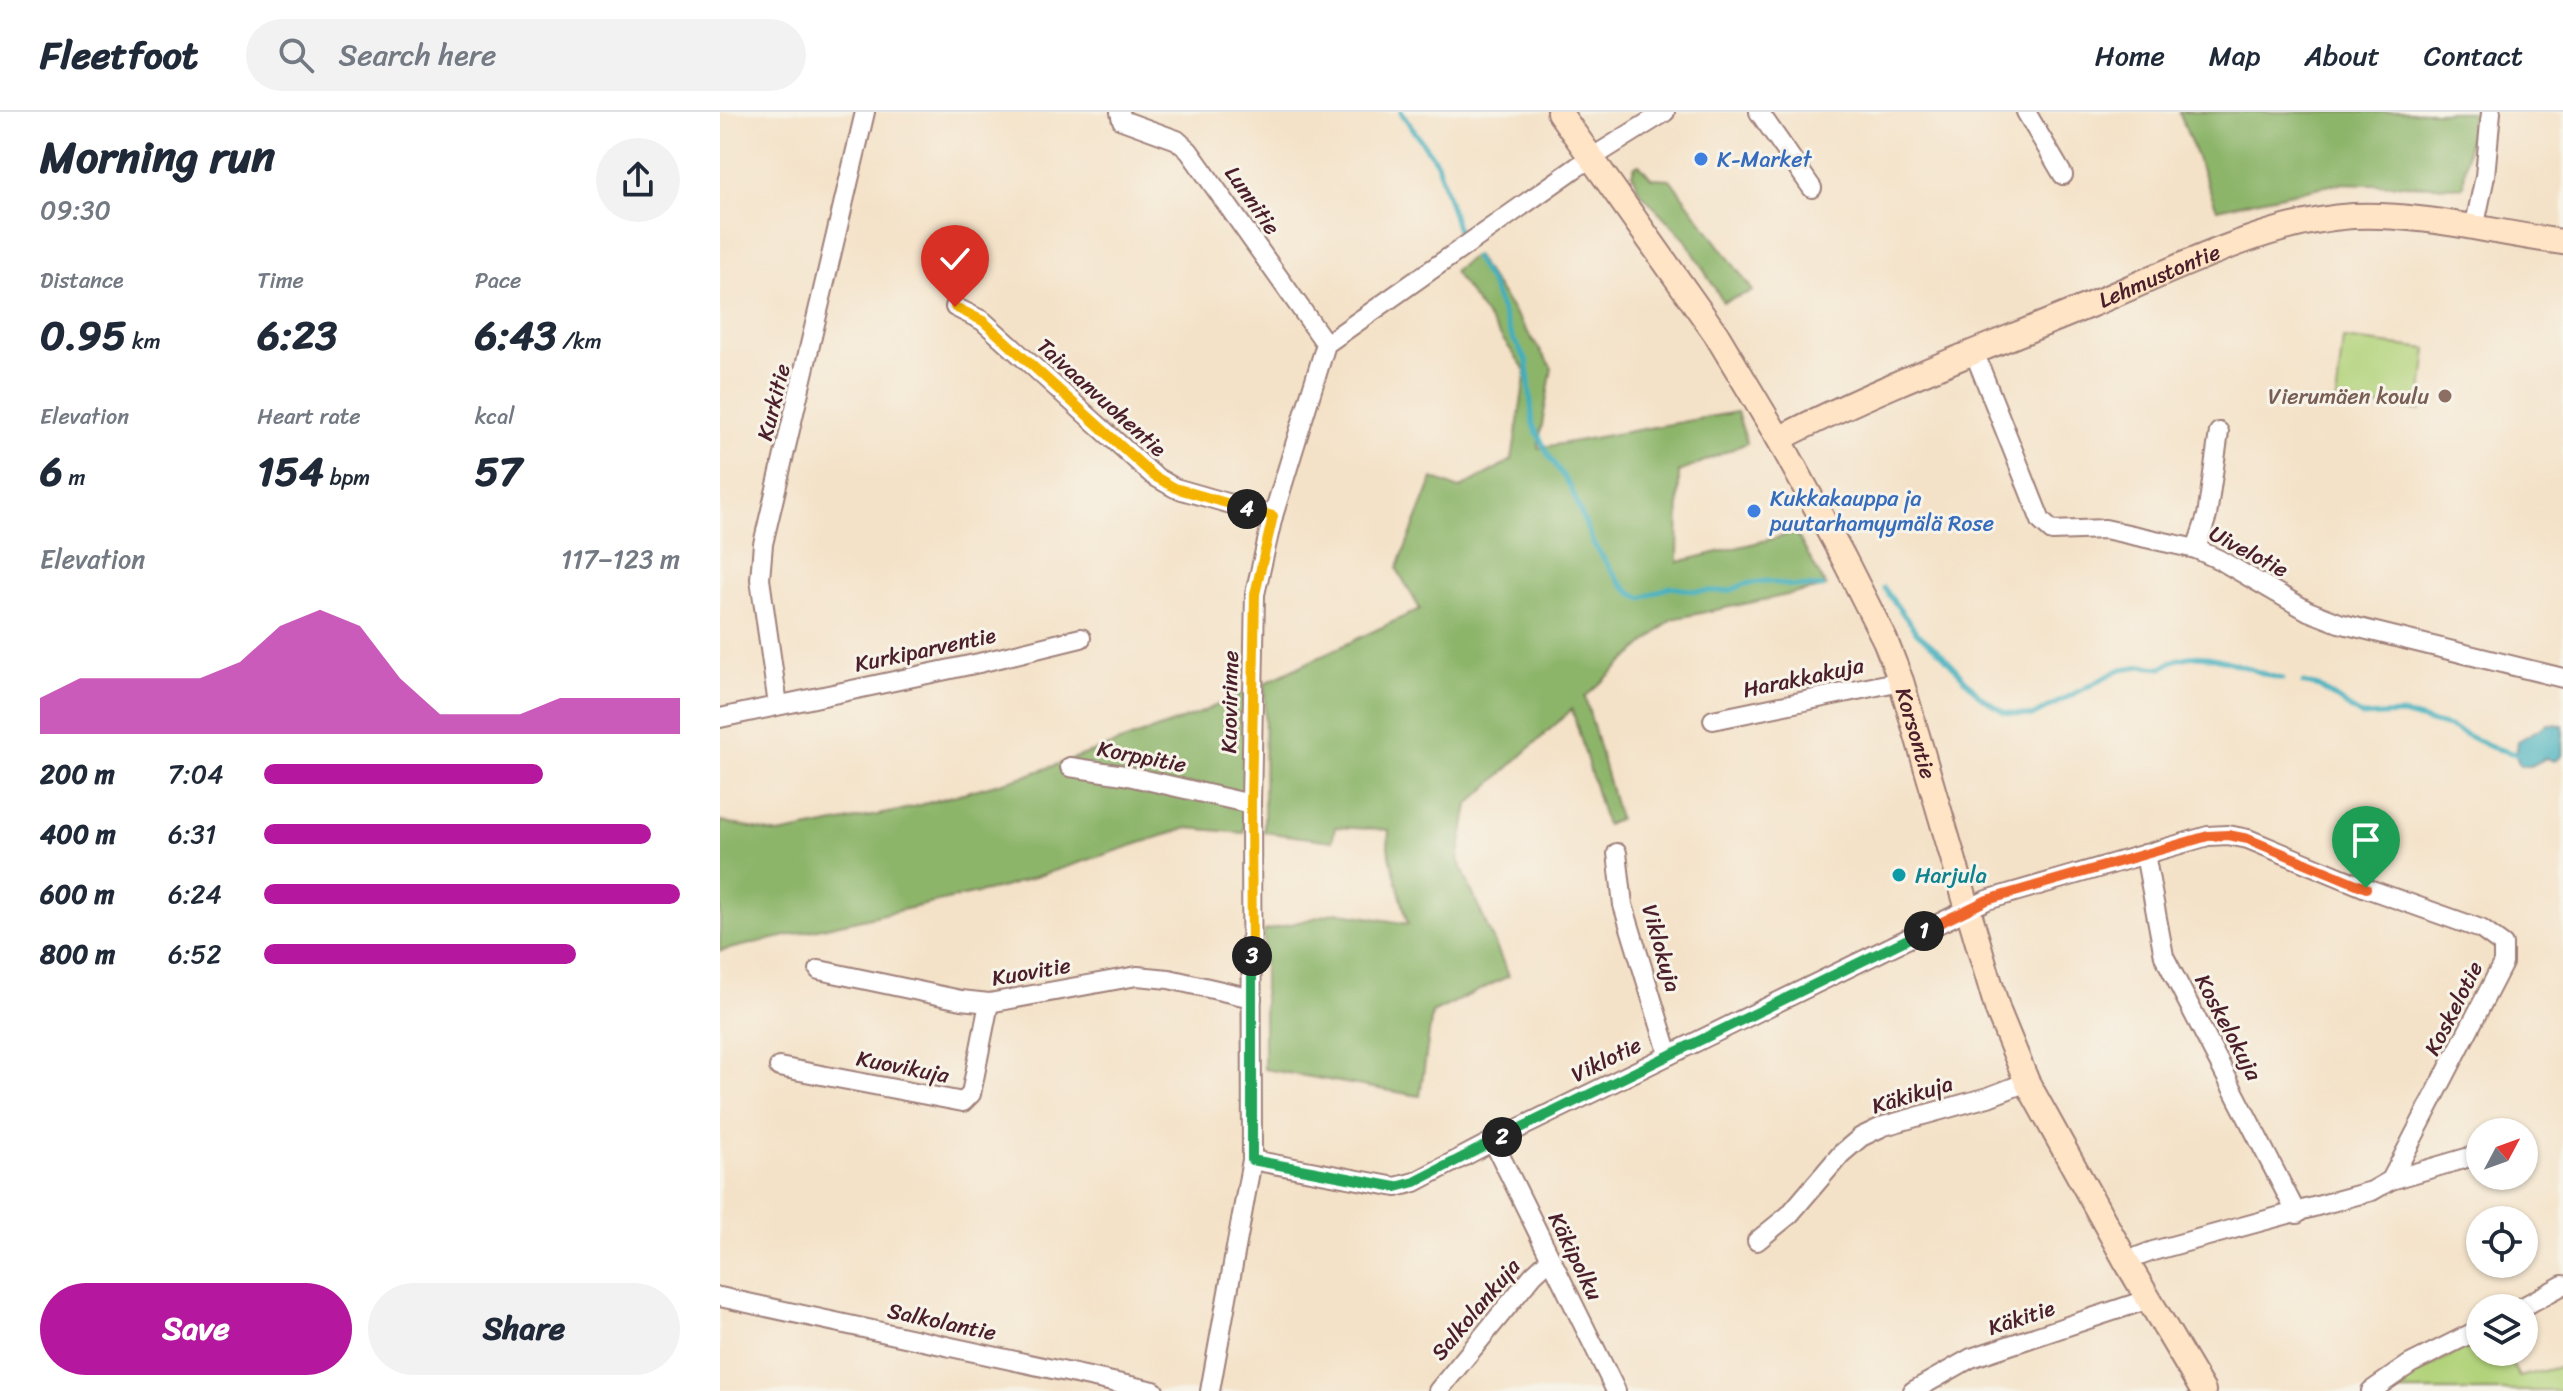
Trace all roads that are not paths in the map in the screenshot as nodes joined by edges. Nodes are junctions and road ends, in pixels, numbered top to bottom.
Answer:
1 (865, 112) edge
2 (1120, 112) edge
3 (1559, 112) edge
4 (1665, 112) edge
5 (1759, 112) edge
6 (2026, 112) edge
7 (2491, 112) edge
8 (1593, 159) junction
9 (2063, 175) dead end
10 (1812, 188) dead end
11 (2474, 229) junction
12 (2563, 242) edge
13 (955, 307) dead end
14 (1326, 344) junction
15 (1974, 352) junction
16 (2219, 432) dead end
17 (1779, 439) junction
18 (1273, 516) junction
19 (2196, 549) junction
20 (1081, 638) dead end
21 (2563, 678) edge
22 (1901, 681) junction
23 (778, 705) junction
24 (720, 718) edge
25 (1713, 720) dead end
26 (1070, 767) dead end
27 (1251, 804) junction
28 (1617, 853) dead end
29 (2145, 854) junction
30 (1968, 910) junction
31 (819, 970) dead end
32 (1252, 998) junction
33 (989, 1003) junction
34 (1669, 1055) junction
35 (779, 1067) dead end
36 (2027, 1082) junction
37 (1493, 1141) junction
38 (2466, 1158) edge
39 (1252, 1160) junction
40 (2391, 1180) junction
41 (2297, 1214) junction
42 (1757, 1241) dead end
43 (1550, 1259) junction
44 (2126, 1261) junction
45 (2563, 1285) edge
46 (720, 1297) edge
47 (2149, 1299) junction
48 (2538, 1299) edge
49 (2466, 1336) edge
50 (1154, 1391) edge
51 (1210, 1391) edge
52 (1438, 1391) edge
53 (1616, 1391) edge
54 (1913, 1391) edge
55 (2203, 1391) edge
56 (2371, 1391) edge

1 - 23 street, Kurkitie
2 - 14 street, Lunnitie
3 - 8 main road, Korsontie
4 - 8 street
5 - 10 street
6 - 9 street
7 - 11 street
8 - 14 street
8 - 17 main road, Korsontie
11 - 12 main road, Lehmustontie
11 - 15 main road, Lehmustontie
13 - 18 street, Taivaanvuohentie
14 - 18 street, Kuovirinne
15 - 17 main road, Lehmustontie
15 - 19 street, Uivelotie
16 - 19 street
17 - 22 main road, Korsontie
18 - 27 street, Kuovirinne
19 - 21 street, Uivelotie
20 - 23 street, Kurkiparventie
22 - 25 street, Harakkakuja
22 - 30 main road, Korsontie
23 - 24 street, Kurkiparventie
26 - 27 street, Korppitie
27 - 32 street, Kuovirinne
28 - 34 street, Viklokuja
29 - 30 street, Koskelotie
29 - 40 street, Koskelotie
29 - 41 street, Koskelokuja
30 - 34 street, Viklotie
30 - 36 main road, Korsontie
31 - 33 street, Kuovitie
32 - 33 street, Kuovitie
32 - 39 street, Kuovirinne
33 - 35 street, Kuovikuja
34 - 37 street, Viklotie
36 - 42 street, Käkikuja
36 - 44 main road, Korsontie
37 - 39 street, Viklotie
37 - 43 street, Käkipolku
38 - 40 street
39 - 51 street, Kuovirinne
40 - 41 street
41 - 44 street
43 - 52 street, Salkolankuja
43 - 53 street, Käkipolku
44 - 47 main road, Korsontie
45 - 48 street
46 - 50 street, Salkolantie
47 - 54 street, Käkitie
47 - 55 main road, Korsontie
49 - 56 street

